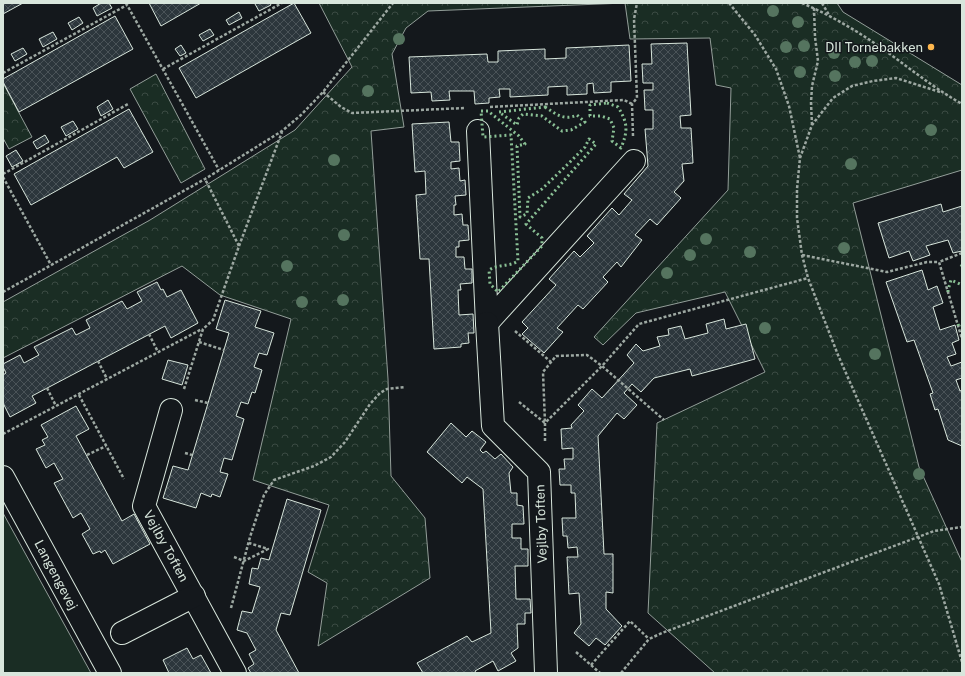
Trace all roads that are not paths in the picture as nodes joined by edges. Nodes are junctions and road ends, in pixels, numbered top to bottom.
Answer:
1 (478, 131) road end
2 (634, 161) road end
3 (492, 319) junction
4 (171, 410) road end
5 (3, 477) edge
6 (194, 596) junction
7 (122, 632) dead end
8 (110, 673) edge
9 (235, 673) edge
10 (546, 673) edge

1 - 3 street, Vejlby Toften
2 - 3 street
3 - 10 street, Vejlby Toften
4 - 6 street, Vejlby Toften
5 - 8 street, Langengevej
6 - 7 street
6 - 9 street, Vejlby Toften

